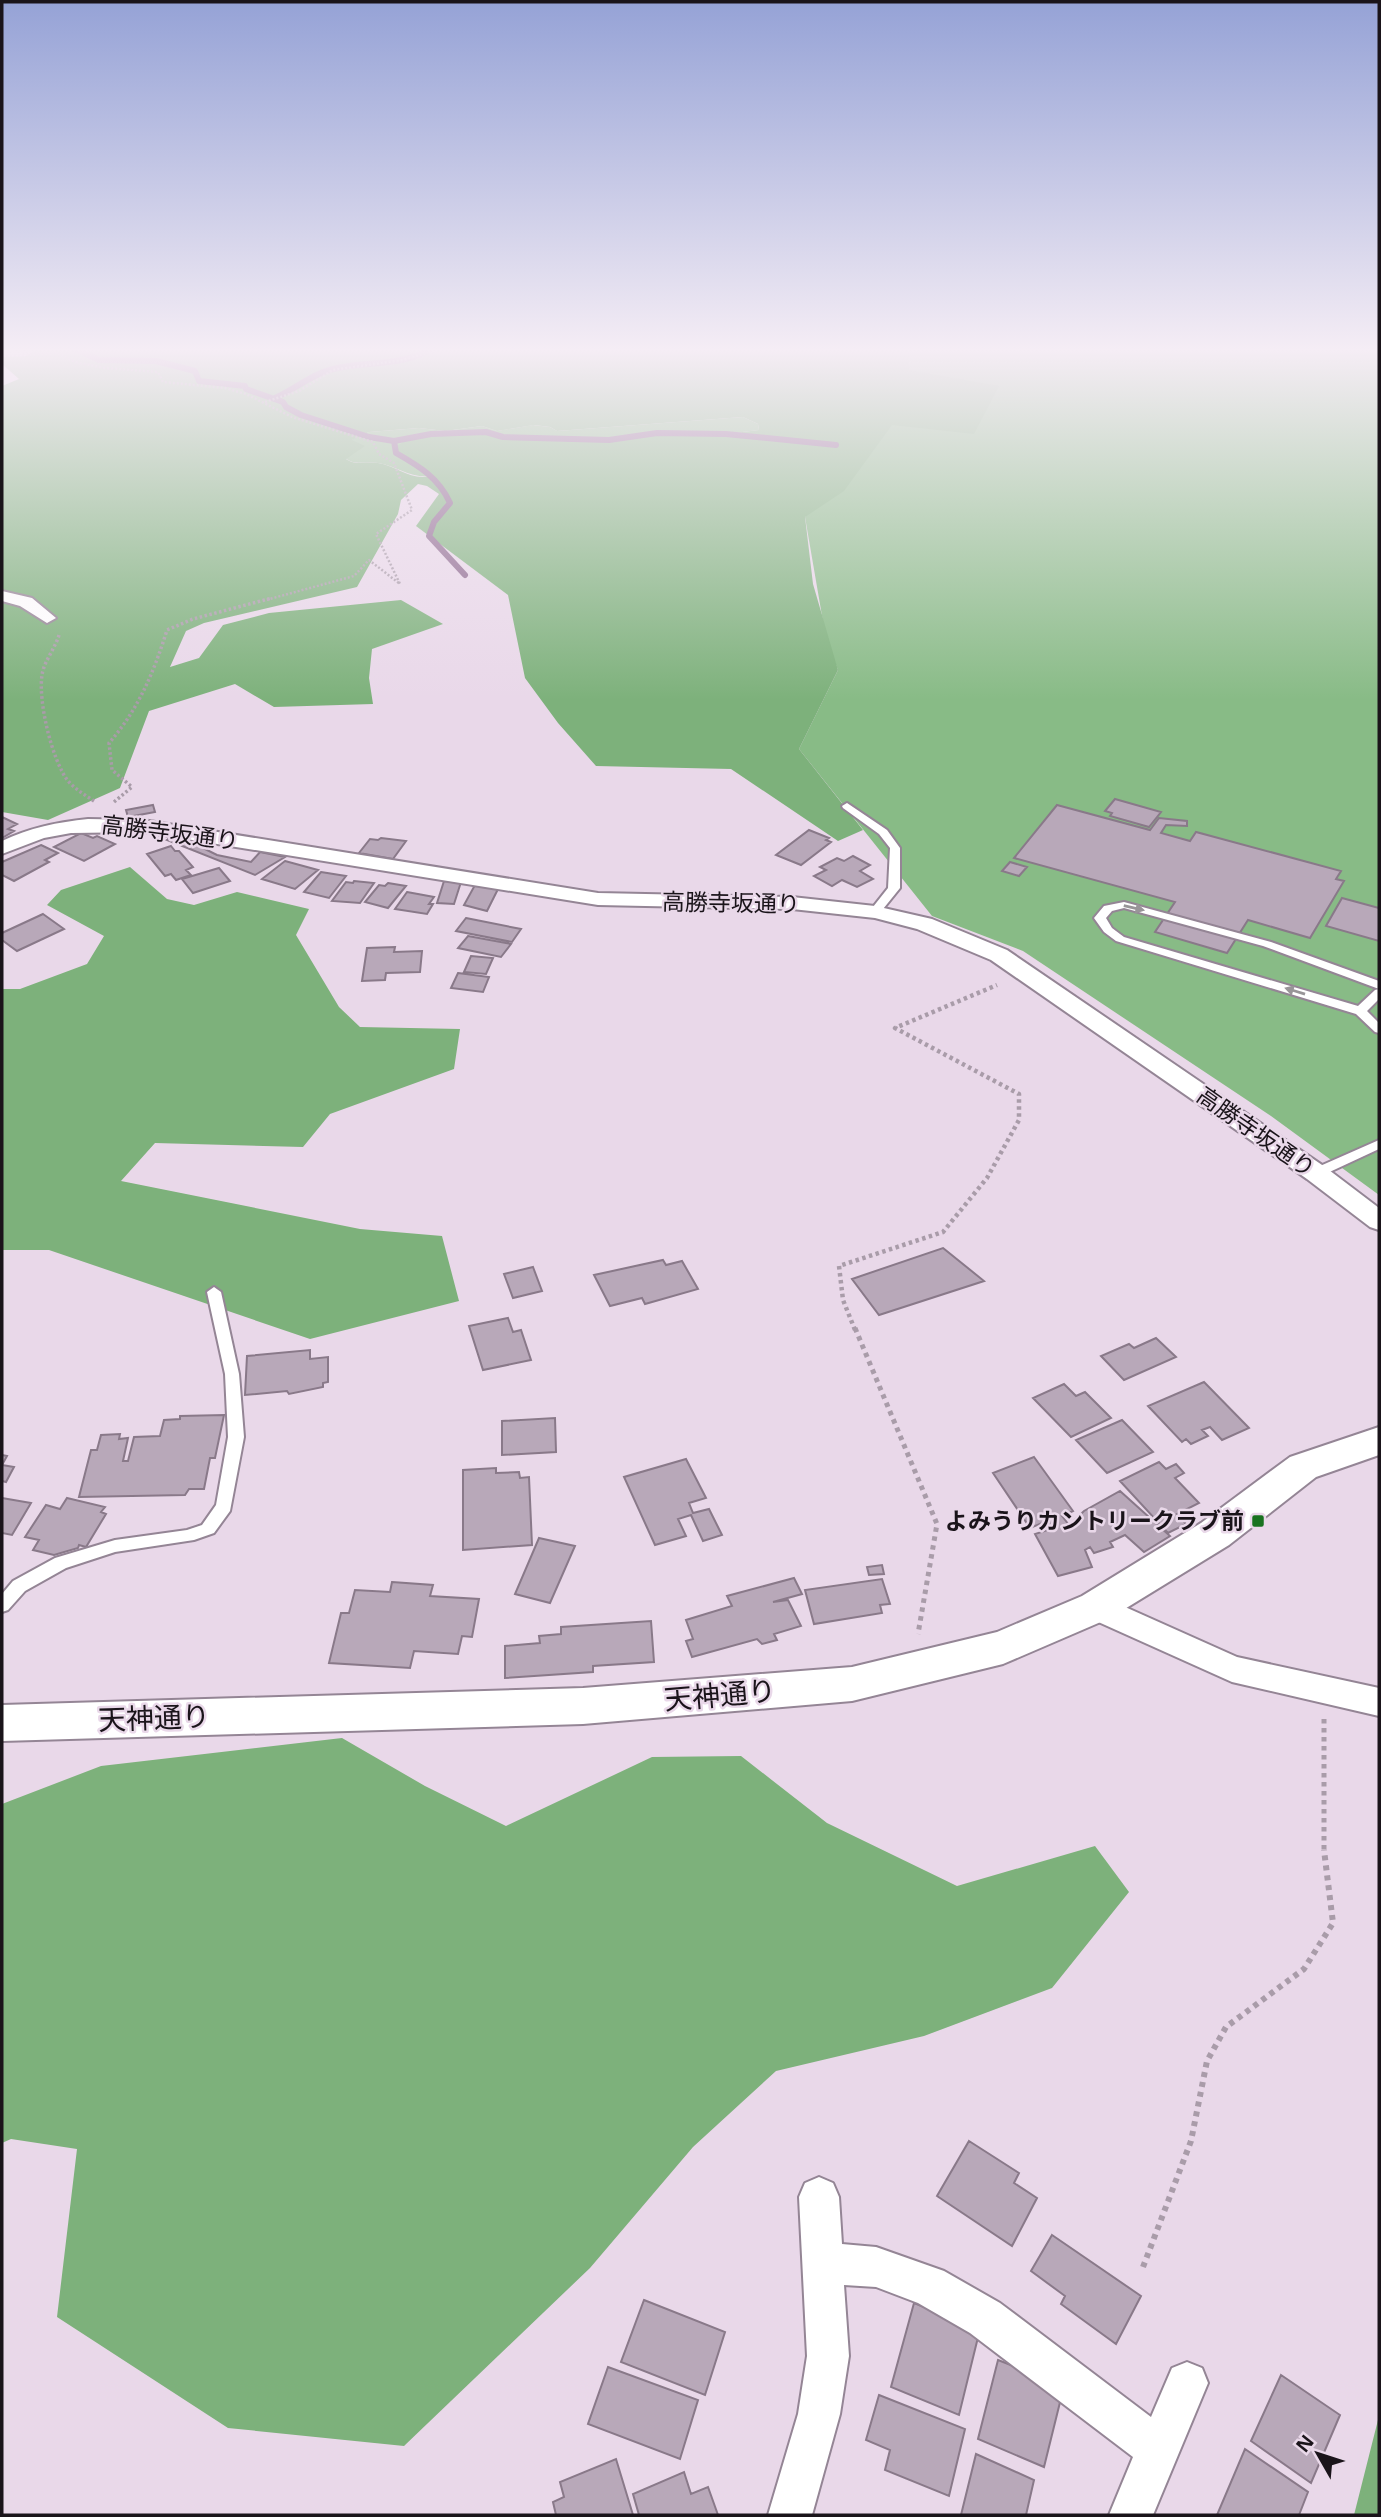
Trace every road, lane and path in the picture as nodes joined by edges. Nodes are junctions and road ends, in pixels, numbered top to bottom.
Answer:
1 (395, 464) edge
2 (2, 596) edge
3 (47, 618) joint
4 (847, 806) dead end
5 (107, 816) junction
6 (2, 848) edge
7 (875, 912) junction
8 (1027, 973) junction
9 (1379, 985) edge
10 (1379, 993) edge
11 (1360, 1011) junction
12 (1379, 1029) edge
13 (1379, 1144) edge
14 (1316, 1173) junction
15 (1379, 1221) edge
16 (214, 1292) dead end
17 (1379, 1441) edge
18 (2, 1605) edge
19 (1096, 1607) junction
20 (912, 1669) junction
21 (1324, 1691) junction
22 (1379, 1702) edge
23 (2, 1723) edge
24 (819, 2197) dead end
25 (823, 2263) junction
26 (1143, 2267) dead end
27 (1186, 2384) dead end
28 (1159, 2450) junction
29 (790, 2515) edge
30 (1131, 2515) edge

1 - 5 path
2 - 3 street
3 - 5 path
4 - 7 lane
5 - 6 street, 高勝寺坂通り
5 - 7 street, 高勝寺坂通り
7 - 8 street, 高勝寺坂通り
8 - 14 street, 高勝寺坂通り
8 - 20 path
11 -> 9 lane
10 - 11 lane
11 - 12 lane
13 - 14 lane
14 - 15 street, 高勝寺坂通り
16 - 18 lane
17 - 19 street, 天神通り
19 - 20 street, 天神通り
19 - 21 street
20 - 23 street, 天神通り
21 - 22 street
21 - 26 path
24 - 25 street
25 - 28 street
25 - 29 street
27 - 28 street
28 - 30 street

